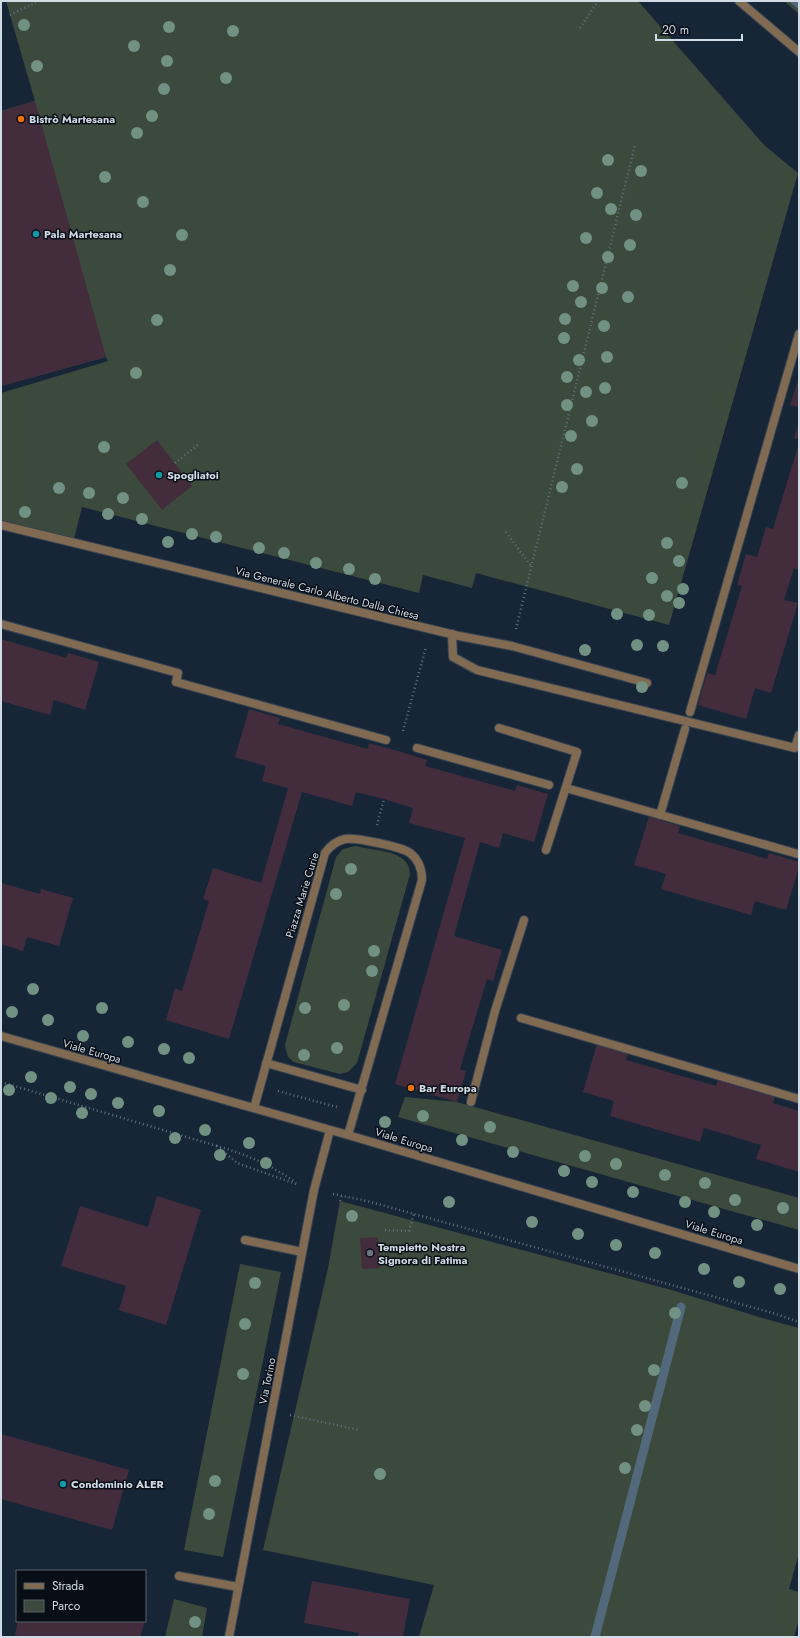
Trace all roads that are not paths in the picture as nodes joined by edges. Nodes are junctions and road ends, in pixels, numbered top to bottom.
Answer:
1 (739, 1) edge
2 (799, 52) edge
3 (799, 334) edge
4 (1, 525) edge
5 (1, 624) edge
6 (452, 634) junction
7 (647, 682) dead end
8 (690, 712) dead end
9 (498, 728) dead end
10 (685, 729) dead end
11 (799, 735) edge
12 (386, 740) dead end
13 (417, 748) dead end
14 (549, 785) dead end
15 (566, 788) junction
16 (660, 815) junction
17 (546, 850) dead end
18 (798, 854) dead end
19 (524, 920) dead end
20 (521, 1018) dead end
21 (1, 1036) edge
22 (266, 1063) junction
23 (362, 1090) junction
24 (799, 1099) edge
25 (471, 1102) dead end
26 (254, 1108) junction
27 (330, 1130) junction
28 (348, 1135) junction
29 (245, 1240) dead end
30 (302, 1252) junction
31 (799, 1269) edge
32 (179, 1576) dead end
33 (238, 1587) junction
34 (229, 1637) edge

1 - 2 street
3 - 8 street
4 - 6 street, Via Generale Carlo Alberto Dalla Chiesa
5 - 12 street
6 - 7 street, Via Generale Carlo Alberto Dalla Chiesa
6 - 11 street
9 - 15 street
10 - 16 street
13 - 14 street
15 - 16 street
15 - 17 street
16 - 18 street
19 - 25 street
20 - 24 street
21 - 26 street, Viale Europa
22 - 23 street
22 - 23 street, Piazza Marie Curie
22 - 26 street, Piazza Marie Curie
23 - 28 street, Piazza Marie Curie
26 - 27 street, Viale Europa
27 - 28 street, Viale Europa
27 - 30 street, Via Torino
28 - 31 street, Viale Europa
29 - 30 street
30 - 33 street, Via Torino
32 - 33 street
33 - 34 street, Via Torino

